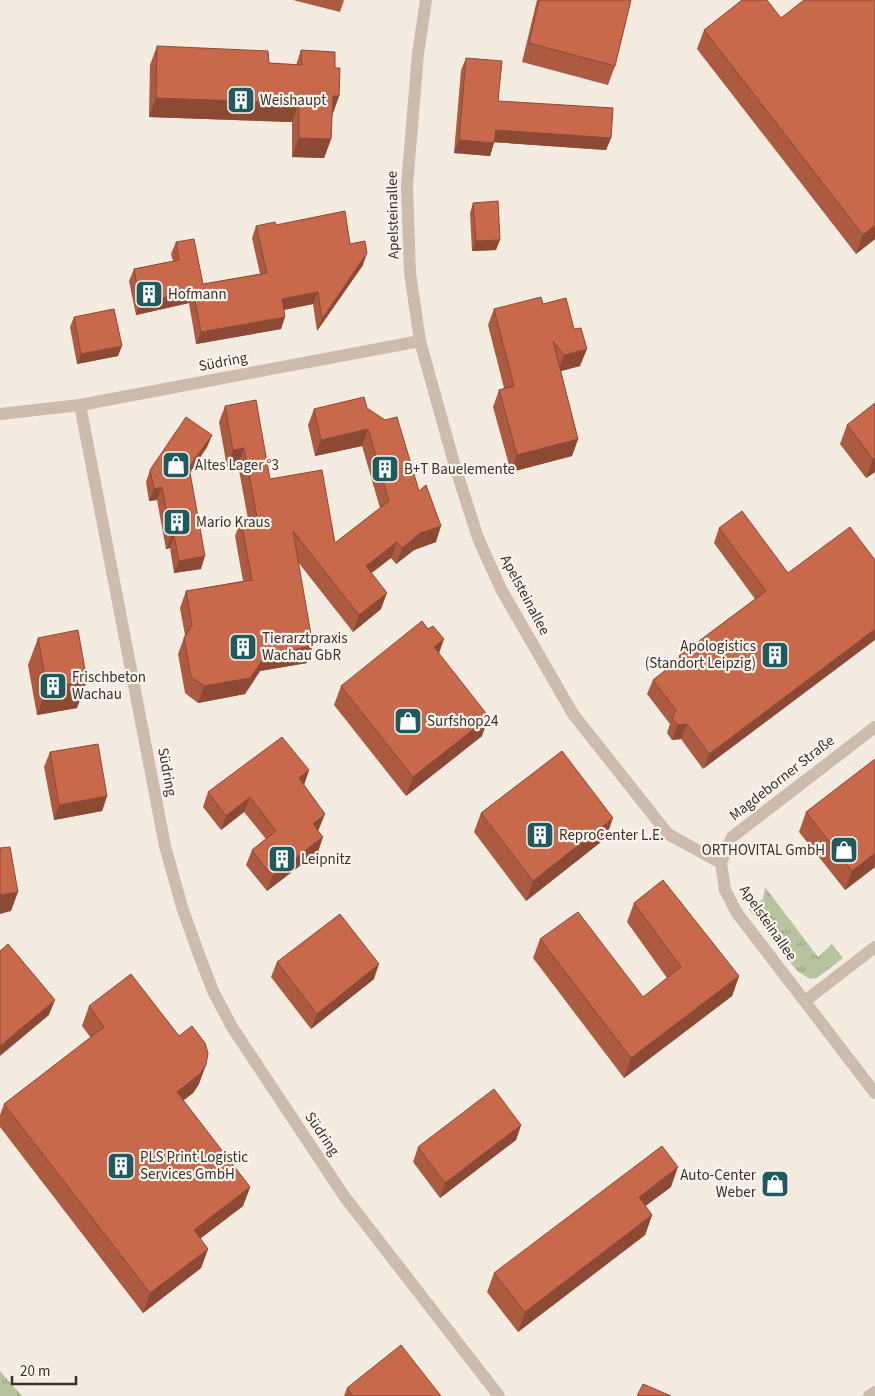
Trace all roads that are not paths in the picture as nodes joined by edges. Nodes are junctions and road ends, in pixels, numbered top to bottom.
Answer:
1 (426, 0) edge
2 (420, 340) junction
3 (80, 406) junction
4 (0, 414) edge
5 (875, 727) edge
6 (721, 863) junction
7 (875, 947) edge
8 (805, 1001) junction
9 (875, 1093) edge
10 (875, 1392) edge
11 (499, 1396) edge
12 (869, 1396) edge

1 - 2 street, Apelsteinallee
2 - 3 street, Südring
2 - 6 street, Apelsteinallee
3 - 4 street
3 - 11 street, Südring
5 - 6 street, Magdeborner Straße
6 - 8 street, Apelsteinallee
7 - 8 street
8 - 9 street, Apelsteinallee
10 - 12 street

